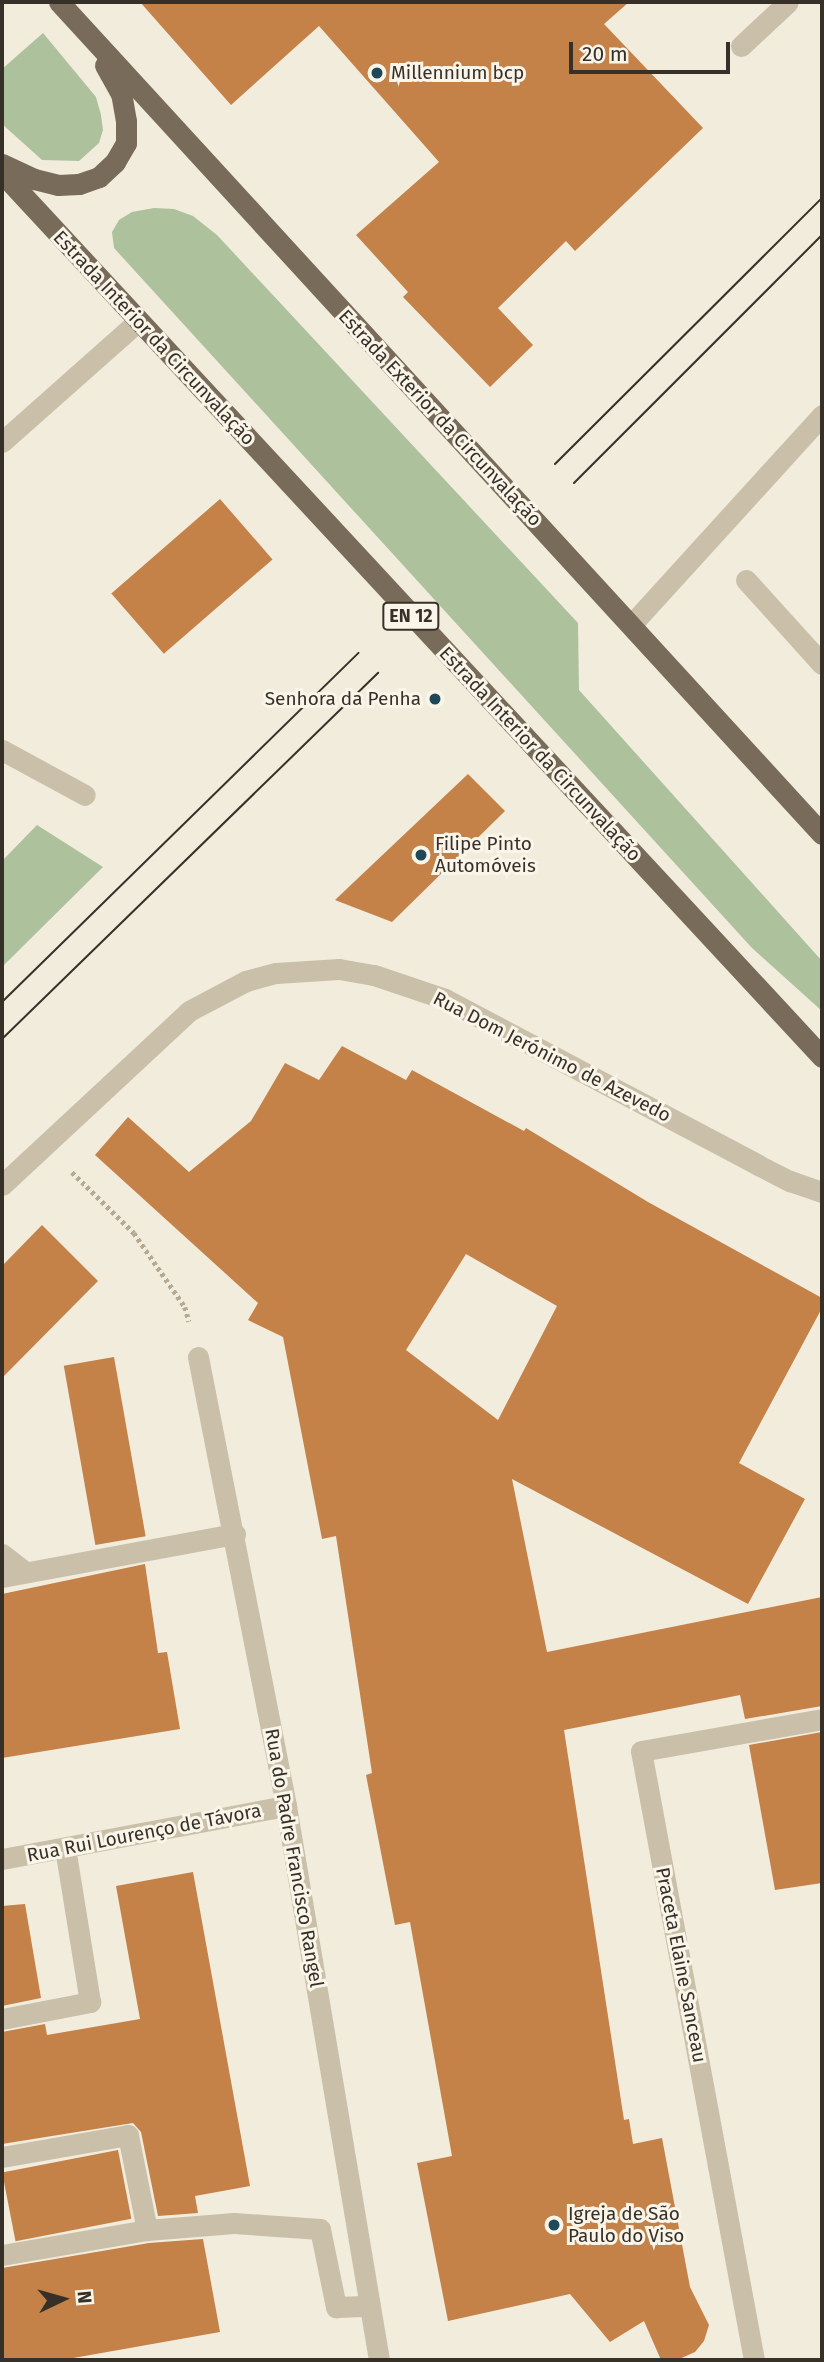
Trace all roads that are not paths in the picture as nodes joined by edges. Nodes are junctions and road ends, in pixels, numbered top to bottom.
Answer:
1 (58, 2) edge
2 (788, 2) edge
3 (73, 19) junction
4 (741, 46) dead end
5 (2, 164) edge
6 (2, 173) edge
7 (137, 321) junction
8 (822, 415) edge
9 (2, 442) edge
10 (746, 580) dead end
11 (631, 625) junction
12 (822, 664) edge
13 (2, 750) edge
14 (85, 795) dead end
15 (822, 834) edge
16 (822, 1057) edge
17 (2, 1185) edge
18 (822, 1195) edge
19 (198, 1357) road end
20 (235, 1534) junction
21 (2, 1555) edge
22 (25, 1572) junction
23 (2, 1577) edge
24 (822, 1719) edge
25 (286, 1806) junction
26 (65, 1848) junction
27 (2, 1859) edge
28 (2, 2019) edge
29 (2, 2157) edge
30 (147, 2230) junction
31 (2, 2255) edge
32 (370, 2306) junction
33 (379, 2360) edge
34 (754, 2360) edge

1 - 3 main road, Estrada Exterior da Circunvalação
2 - 4 street
3 - 5 main road
3 - 11 main road, Estrada Exterior da Circunvalação
6 - 7 main road, Estrada Interior da Circunvalação / EN 12
7 - 9 street
7 - 16 main road, Estrada Interior da Circunvalação / EN 12
8 - 11 street
10 - 12 street
11 - 15 main road, Estrada Exterior da Circunvalação
13 - 14 street
17 - 18 street, Rua Dom Jerónimo de Azevedo
19 - 20 street, Rua do Padre Francisco Rangel
20 - 22 street
20 - 25 street, Rua do Padre Francisco Rangel
21 - 22 street
22 - 23 street
24 - 34 street, Praceta Elaine Sanceau
25 - 26 street, Rua Rui Lourenço de Távora
25 - 32 street, Rua do Padre Francisco Rangel
26 - 27 street, Rua Rui Lourenço de Távora
26 - 28 street
29 - 30 street
30 - 31 street
30 - 32 street
32 - 33 street, Rua do Padre Francisco Rangel

